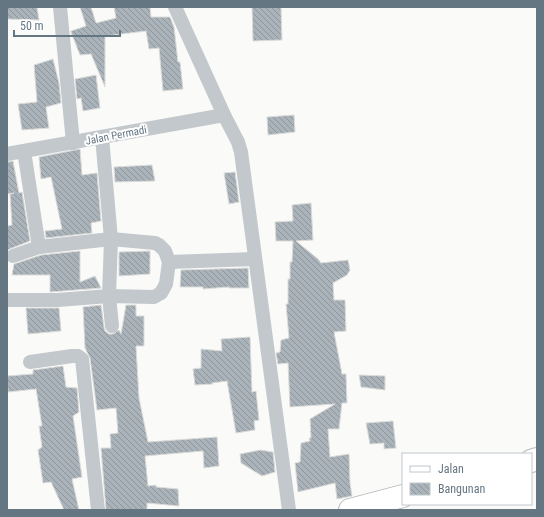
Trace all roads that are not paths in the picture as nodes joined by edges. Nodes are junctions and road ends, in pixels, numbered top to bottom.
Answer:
1 (60, 7) edge
2 (175, 7) edge
3 (224, 116) junction
4 (102, 137) junction
5 (73, 143) junction
6 (24, 151) junction
7 (7, 154) edge
8 (111, 239) junction
9 (39, 247) junction
10 (13, 256) dead end
11 (255, 259) junction
12 (169, 262) junction
13 (109, 296) junction
14 (7, 300) edge
15 (112, 326) dead end
16 (30, 362) dead end
17 (402, 496) edge
18 (360, 509) edge
19 (98, 510) edge
20 (289, 510) edge

1 - 5 street
2 - 3 street
3 - 4 street, Jalan Permadi
3 - 11 street
4 - 5 street, Jalan Permadi
4 - 8 street
5 - 6 street, Jalan Permadi
6 - 7 street, Jalan Permadi
6 - 9 street
8 - 9 street
8 - 12 street
8 - 13 street
9 - 10 street
11 - 12 street
11 - 20 street
12 - 13 street
13 - 14 street
13 - 15 street
16 - 19 street
17 - 18 main road

